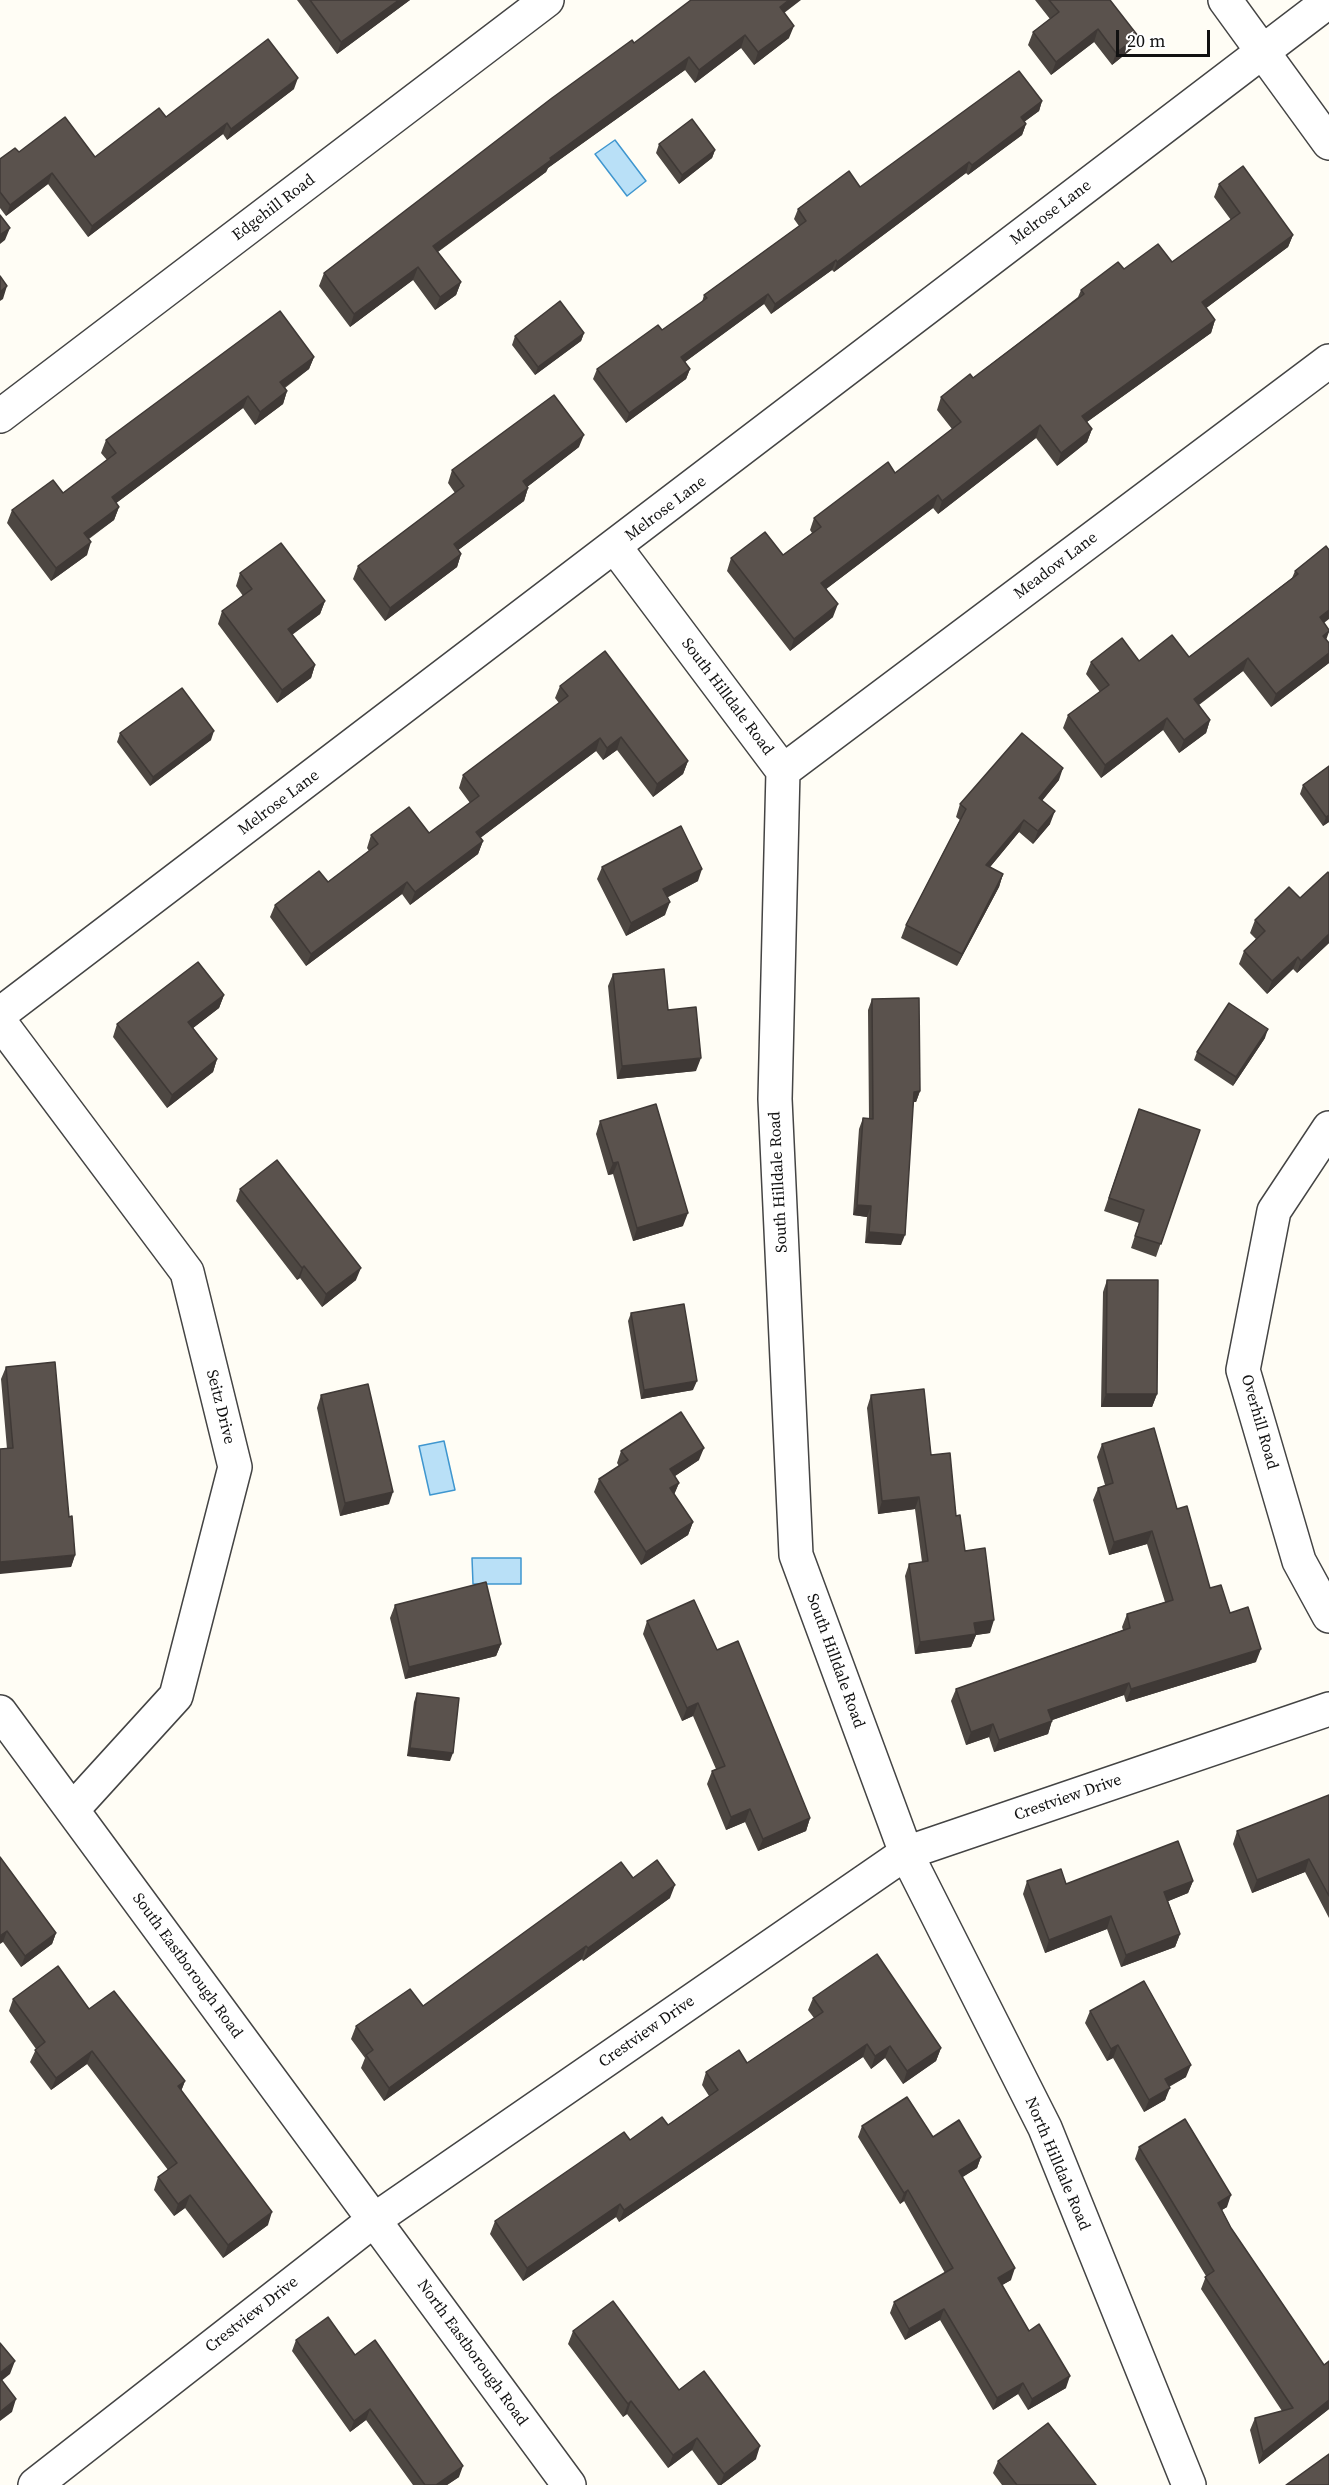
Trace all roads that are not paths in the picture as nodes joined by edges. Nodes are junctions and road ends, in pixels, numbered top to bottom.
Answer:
1 (547, 0) edge
2 (1225, 0) edge
3 (1329, 1) edge
4 (1263, 51) junction
5 (1329, 143) edge
6 (1329, 361) edge
7 (0, 416) edge
8 (615, 548) junction
9 (783, 771) junction
10 (0, 1014) edge
11 (0, 1022) edge
12 (1329, 1128) edge
13 (1329, 1616) edge
14 (1329, 1709) edge
15 (0, 1712) edge
16 (73, 1809) junction
17 (906, 1853) junction
18 (374, 2220) junction
19 (35, 2485) edge
20 (569, 2485) edge
21 (1188, 2485) edge

1 - 7 street, Edgehill Road
2 - 4 street
3 - 4 street, Melrose Lane
4 - 5 street
4 - 8 street, Melrose Lane
6 - 9 street, Meadow Lane
8 - 9 street, South Hilldale Road
8 - 10 street, Melrose Lane
9 - 17 street, South Hilldale Road
11 - 16 street, Seitz Drive
12 - 13 street, Overhill Road
14 - 17 street, Crestview Drive
15 - 16 street, South Eastborough Road
16 - 18 street, South Eastborough Road
17 - 18 street, Crestview Drive
17 - 21 street, North Hilldale Road
18 - 19 street, Crestview Drive
18 - 20 street, North Eastborough Road

